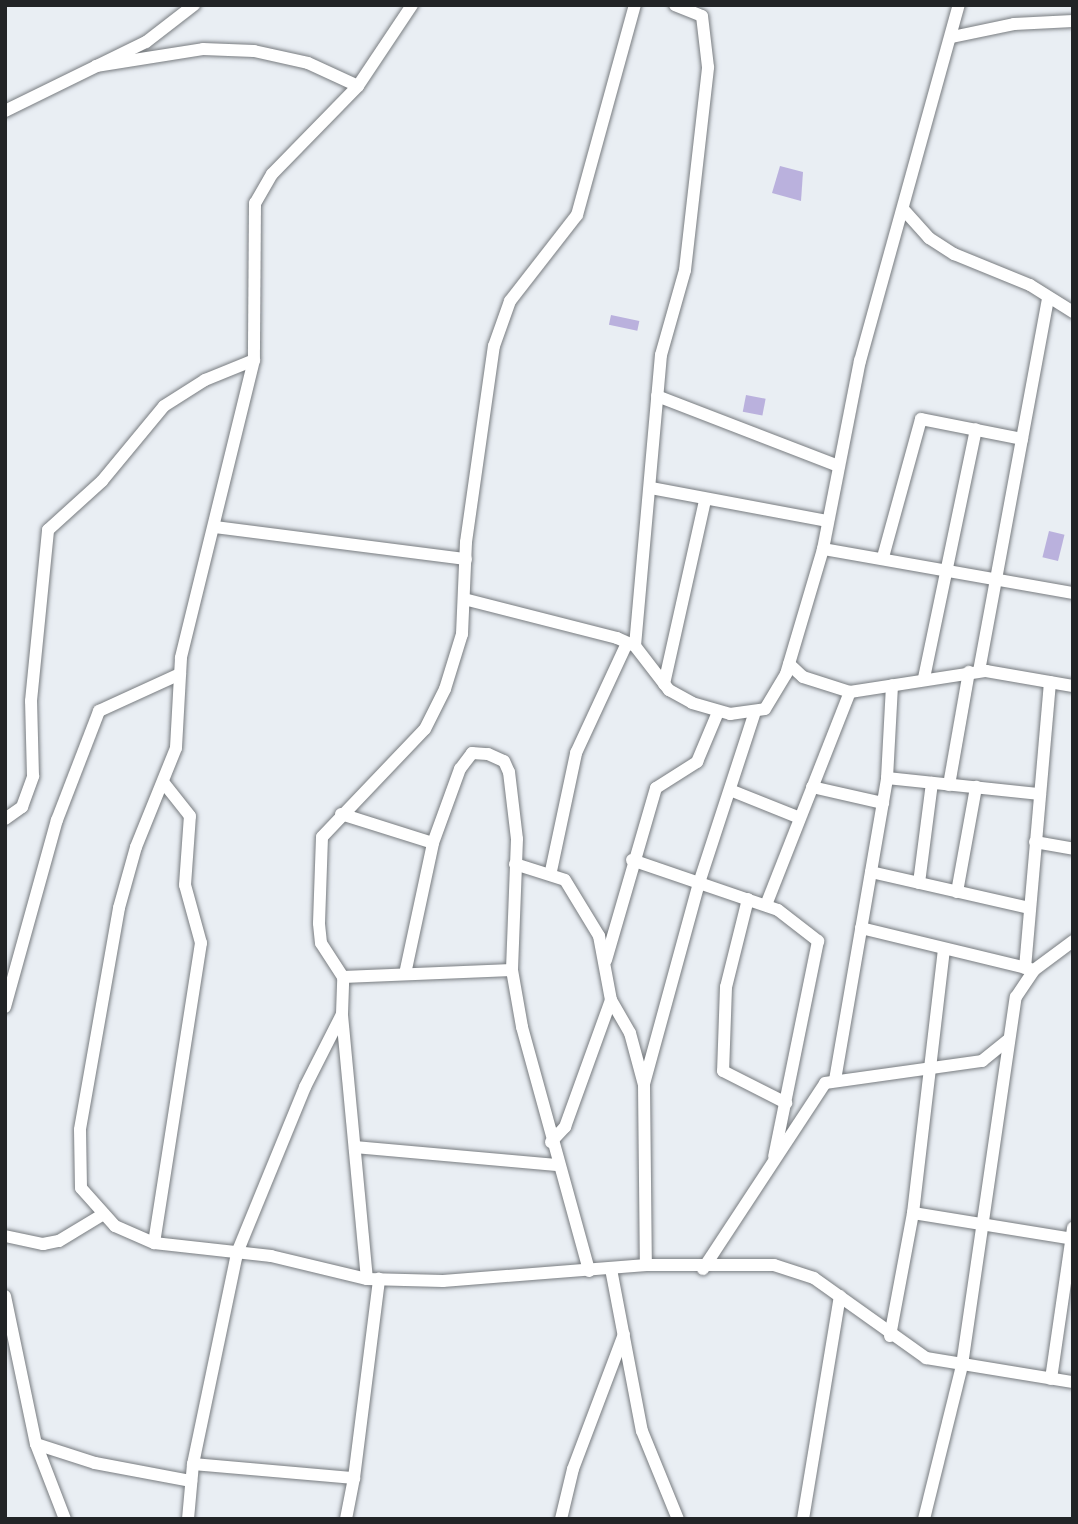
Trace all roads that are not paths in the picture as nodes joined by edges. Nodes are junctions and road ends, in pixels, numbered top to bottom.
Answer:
1 (194, 5) edge
2 (412, 5) edge
3 (635, 5) edge
4 (675, 5) edge
5 (959, 5) edge
6 (1073, 21) edge
7 (952, 37) junction
8 (96, 66) junction
9 (358, 86) junction
10 (5, 111) edge
11 (903, 209) junction
12 (1048, 297) junction
13 (1073, 312) edge
14 (254, 360) junction
15 (657, 396) junction
16 (976, 429) junction
17 (1022, 439) junction
18 (836, 465) junction
19 (651, 488) junction
20 (705, 500) junction
21 (828, 521) junction
22 (215, 527) junction
23 (823, 549) junction
24 (883, 558) junction
25 (466, 559) junction
26 (945, 568) junction
27 (997, 583) junction
28 (1073, 593) edge
29 (464, 599) junction
30 (631, 644) junction
31 (789, 664) junction
32 (974, 672) junction
33 (180, 674) junction
34 (924, 678) junction
35 (1050, 682) junction
36 (664, 684) junction
37 (892, 685) junction
38 (1073, 687) edge
39 (850, 692) junction
40 (718, 712) junction
41 (755, 712) junction
42 (887, 778) junction
43 (163, 782) junction
44 (932, 783) junction
45 (949, 785) junction
46 (812, 787) junction
47 (976, 788) junction
48 (730, 790) junction
49 (1040, 794) junction
50 (883, 803) junction
51 (341, 814) junction
52 (800, 818) junction
53 (5, 819) edge
54 (1035, 842) junction
55 (433, 843) junction
56 (1073, 849) edge
57 (632, 860) junction
58 (515, 864) junction
59 (551, 871) junction
60 (871, 872) junction
61 (699, 883) junction
62 (919, 883) junction
63 (957, 892) junction
64 (748, 899) junction
65 (766, 905) junction
66 (1030, 908) junction
67 (861, 928) junction
68 (1073, 941) edge
69 (944, 950) junction
70 (605, 965) junction
71 (1029, 969) junction
72 (512, 970) junction
73 (405, 974) junction
74 (342, 977) junction
75 (611, 1000) junction
76 (5, 1007) edge
77 (342, 1014) junction
78 (1007, 1041) junction
79 (928, 1068) junction
80 (835, 1080) junction
81 (644, 1085) junction
82 (786, 1103) junction
83 (551, 1142) junction
84 (355, 1147) junction
85 (775, 1157) junction
86 (556, 1165) junction
87 (913, 1213) junction
88 (102, 1215) junction
89 (979, 1222) junction
90 (1072, 1235) edge
91 (5, 1236) edge
92 (154, 1243) junction
93 (237, 1253) junction
94 (646, 1265) junction
95 (611, 1269) junction
96 (703, 1269) junction
97 (589, 1271) junction
98 (373, 1279) junction
99 (5, 1296) edge
100 (839, 1296) junction
101 (625, 1331) junction
102 (890, 1336) junction
103 (962, 1365) junction
104 (1051, 1379) junction
105 (1073, 1382) edge
106 (36, 1444) junction
107 (193, 1464) junction
108 (354, 1478) junction
109 (191, 1481) junction
110 (65, 1519) edge
111 (188, 1519) edge
112 (346, 1519) edge
113 (561, 1519) edge
114 (678, 1519) edge
115 (803, 1519) edge
116 (924, 1519) edge

1 - 8 street
2 - 9 street
3 - 25 street
4 - 15 street
5 - 7 street
6 - 7 street
7 - 11 street
8 - 9 street
8 - 10 street
9 - 14 street
11 - 12 street
11 - 18 street
12 - 13 street
12 - 17 street
14 - 22 street
14 - 53 street
15 - 18 street
15 - 19 street
16 - 17 street
16 - 24 street
16 - 26 street
17 - 27 street
18 - 21 street
19 - 20 street
19 - 30 street
20 - 21 street
20 - 36 street
21 - 23 street
22 - 25 street
22 - 33 street
23 - 24 street
23 - 31 street
24 - 26 street
25 - 29 street
26 - 27 street
26 - 34 street
27 - 28 street
27 - 32 street
29 - 30 street
29 - 51 street
30 - 36 street
30 - 59 street
31 - 39 street
31 - 41 street
32 - 34 street
32 - 35 street
32 - 45 street
33 - 43 street
33 - 76 street
34 - 37 street
35 - 38 street
35 - 49 street
36 - 40 street
37 - 39 street
37 - 42 street
39 - 46 street
40 - 41 street
40 - 57 street
41 - 48 street
42 - 44 street
42 - 50 street
43 - 88 street
43 - 92 street
44 - 45 street
44 - 62 street
45 - 47 street
46 - 50 street
46 - 52 street
47 - 49 street
47 - 63 street
48 - 52 street
48 - 61 street
49 - 54 street
50 - 60 street
51 - 55 street
51 - 74 street
52 - 65 street
54 - 56 street
54 - 66 street
55 - 58 street
55 - 73 street
57 - 61 street
57 - 70 street
58 - 59 street
58 - 72 street
59 - 70 street
60 - 62 street
60 - 67 street
61 - 64 street
61 - 81 street
62 - 63 street
63 - 66 street
64 - 65 street
64 - 82 street
65 - 82 street
66 - 71 street
67 - 69 street
67 - 80 street
68 - 71 street
69 - 71 street
69 - 79 street
70 - 75 street
71 - 78 street
72 - 73 street
72 - 83 street
73 - 74 street
74 - 77 street
75 - 81 street
75 - 83 street
77 - 84 street
77 - 93 street
78 - 79 street
78 - 89 street
79 - 80 street
79 - 87 street
80 - 85 street
81 - 94 street
82 - 85 street
83 - 86 street
84 - 86 street
84 - 98 street
85 - 96 street
86 - 97 street
87 - 89 street
87 - 102 street
88 - 91 street
88 - 92 street
89 - 90 street
89 - 103 street
90 - 104 street
92 - 93 street
93 - 98 street
93 - 107 street
94 - 95 street
94 - 96 street
95 - 97 street
95 - 101 street
96 - 100 street
97 - 98 street
98 - 108 street
99 - 106 street
100 - 102 street
100 - 115 street
101 - 113 street
101 - 114 street
102 - 103 street
103 - 104 street
103 - 116 street
104 - 105 street
106 - 109 street
106 - 110 street
107 - 108 street
107 - 109 street
108 - 112 street
109 - 111 street

